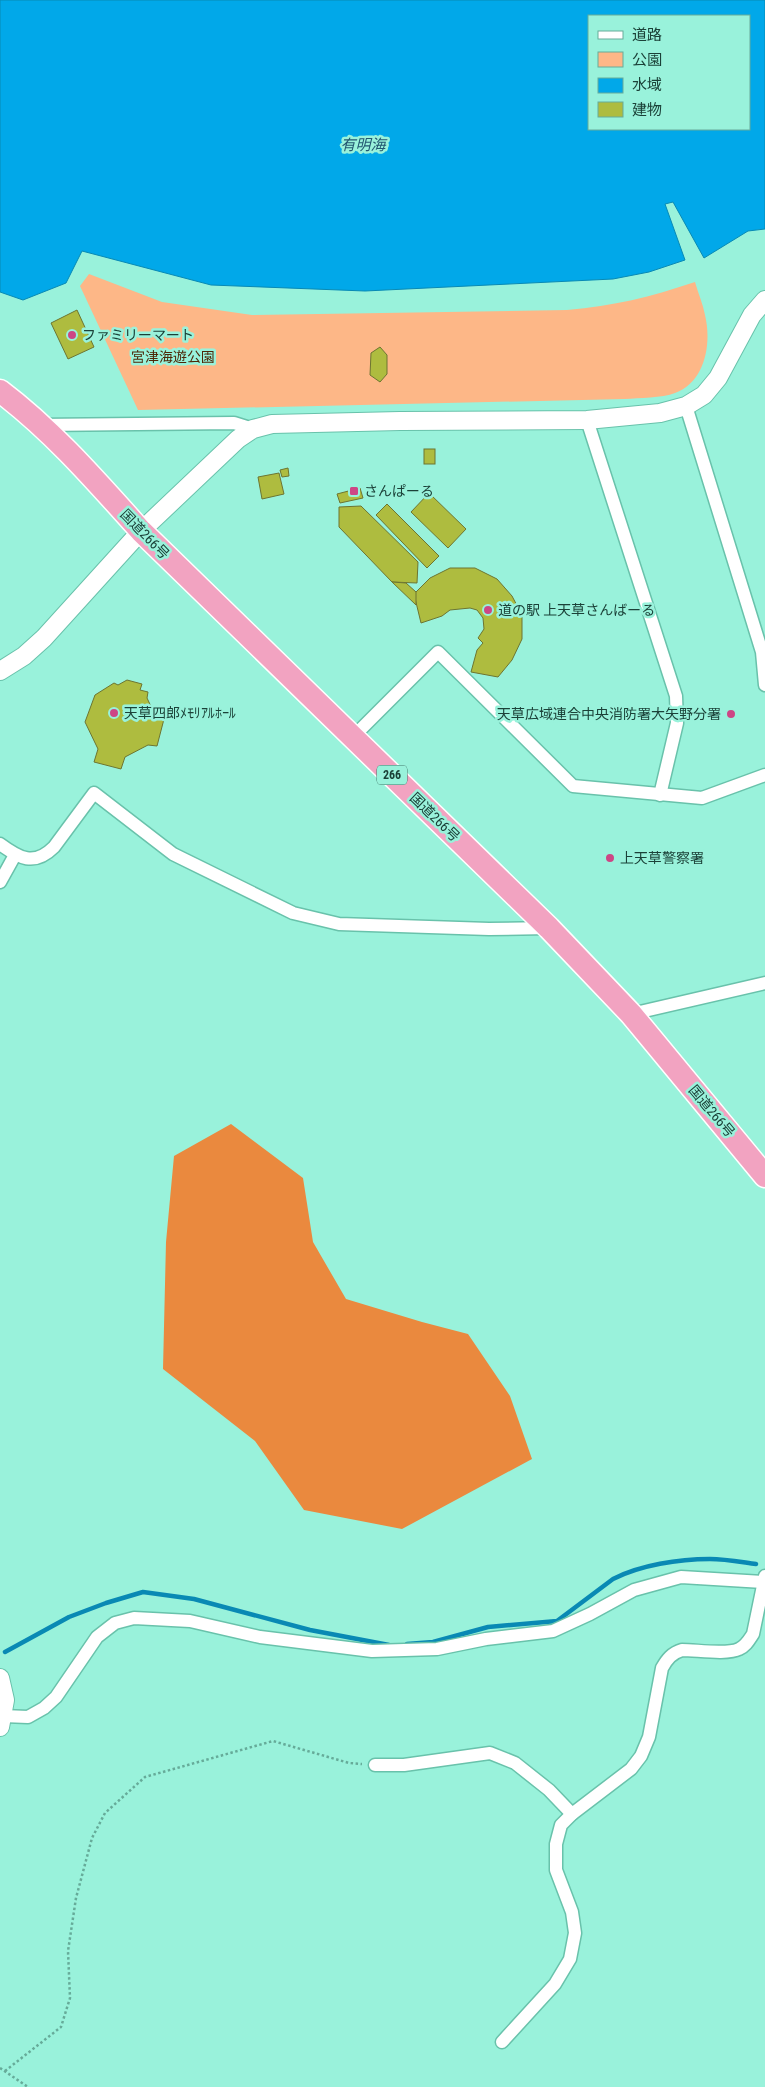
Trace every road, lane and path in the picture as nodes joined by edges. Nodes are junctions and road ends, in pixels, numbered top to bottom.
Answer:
1 (765, 300) edge
2 (0, 392) edge
3 (686, 406) junction
4 (587, 420) junction
5 (39, 424) junction
6 (253, 429) junction
7 (141, 531) junction
8 (763, 652) edge
9 (0, 671) edge
10 (765, 684) edge
11 (353, 737) junction
12 (765, 774) edge
13 (660, 795) junction
14 (0, 844) edge
15 (15, 855) junction
16 (0, 882) edge
17 (549, 928) junction
18 (765, 983) edge
19 (631, 1014) junction
20 (765, 1176) edge
21 (764, 1579) edge
22 (0, 1678) edge
23 (2, 1722) edge
24 (375, 1766) joint
25 (572, 1814) junction
26 (502, 2042) dead end
27 (0, 2068) edge
28 (5, 2071) junction
29 (28, 2087) edge

1 - 3 street
2 - 5 highway, 国道266号 / 266
3 - 4 street
3 - 8 street
4 - 6 street
4 - 13 street
5 - 6 street
5 - 7 highway, 国道266号 / 266
6 - 7 street
7 - 9 street
7 - 11 highway, 国道266号 / 266
8 - 10 street
11 - 13 street
11 - 17 highway, 国道266号 / 266
12 - 13 street
14 - 15 street
15 - 16 street
15 - 17 street
17 - 19 highway, 国道266号 / 266
18 - 19 street
19 - 20 highway, 国道266号 / 266
21 - 23 street
21 - 25 street
22 - 23 street
24 - 25 street
24 - 28 path
25 - 26 street
27 - 28 path
28 - 29 path

